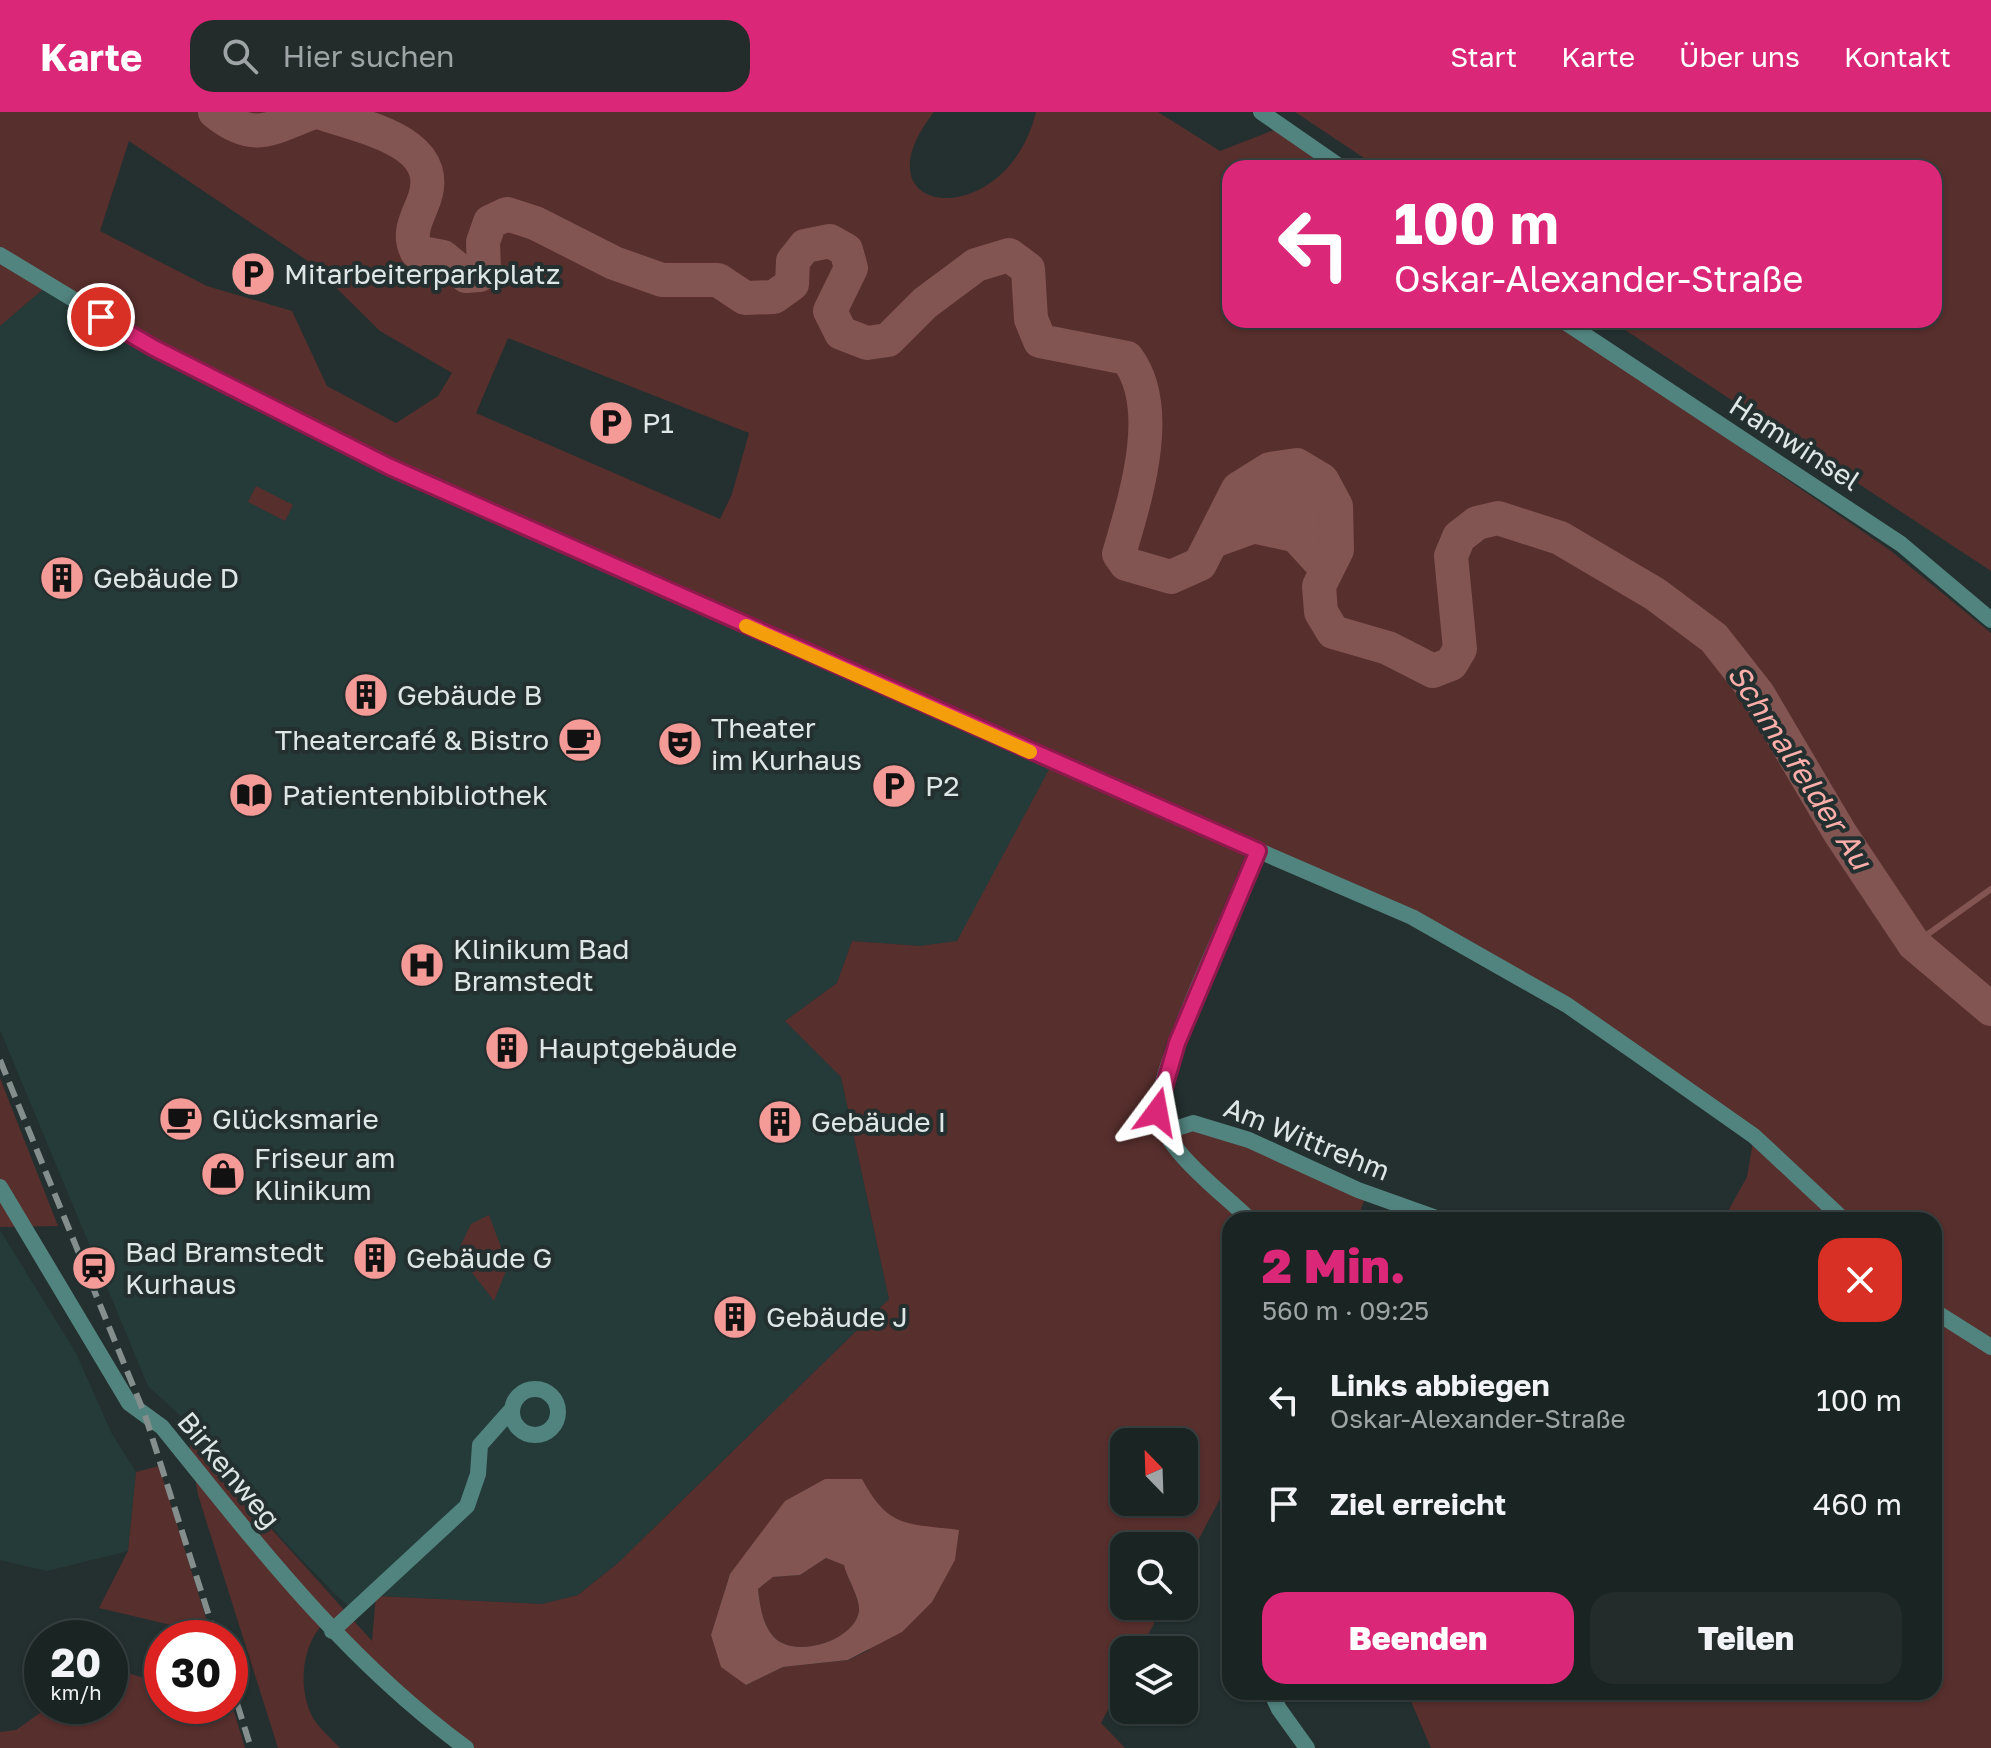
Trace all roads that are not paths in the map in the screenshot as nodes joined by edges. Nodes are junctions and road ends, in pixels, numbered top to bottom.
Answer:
1 (1261, 112) edge
2 (1330, 160) edge
3 (0, 255) edge
4 (1574, 328) edge
5 (1991, 620) edge
6 (1258, 851) junction
7 (1165, 1132) junction
8 (0, 1187) edge
9 (1242, 1212) edge
10 (1420, 1212) edge
11 (1835, 1212) edge
12 (1942, 1316) edge
13 (1991, 1347) edge
14 (512, 1409) dead end
15 (332, 1631) junction
16 (1276, 1700) edge
17 (466, 1748) edge
18 (1307, 1748) edge

1 - 2 street
3 - 6 street
4 - 5 street, Hamwinsel
6 - 7 street
6 - 11 street
7 - 9 street
7 - 10 street, Am Wittrehm
8 - 15 street, Birkenweg
12 - 13 street
14 - 15 street
15 - 17 street, Birkenweg
16 - 18 street

